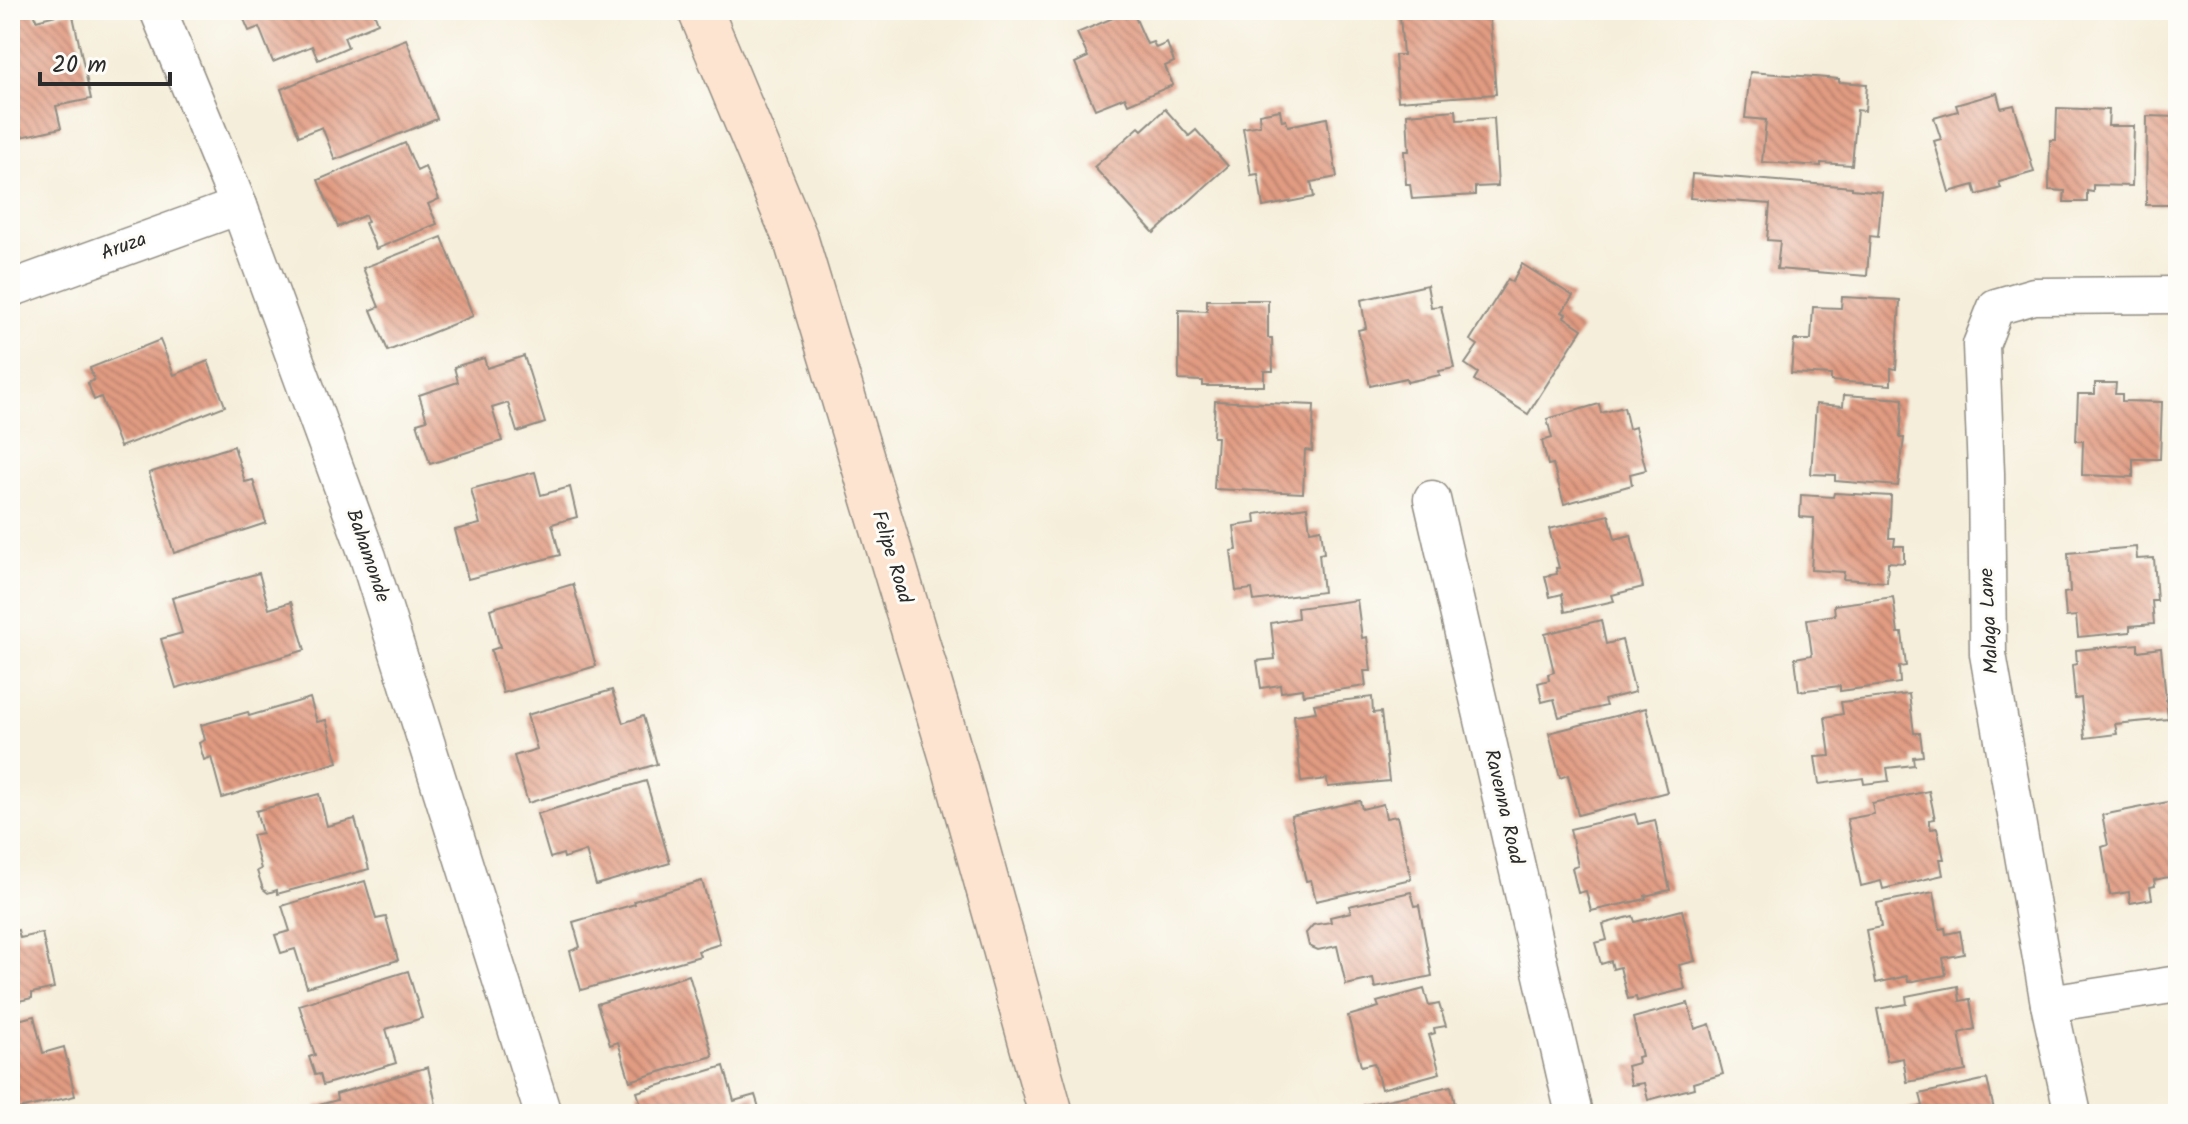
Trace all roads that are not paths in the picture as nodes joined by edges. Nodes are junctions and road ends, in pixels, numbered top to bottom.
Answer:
1 (158, 10) edge
2 (700, 10) edge
3 (239, 206) junction
4 (10, 289) edge
5 (2178, 295) edge
6 (1432, 499) dead end
7 (2178, 984) edge
8 (2049, 1004) junction
9 (543, 1114) edge
10 (1051, 1114) edge
11 (1574, 1114) edge
12 (2073, 1114) edge

1 - 3 street, Bahamonde
2 - 10 main road, Felipe Road
3 - 4 street, Aruza
3 - 9 street, Bahamonde
5 - 8 street, Malaga Lane
6 - 11 street, Ravenna Road
7 - 8 street
8 - 12 street, Malaga Lane

